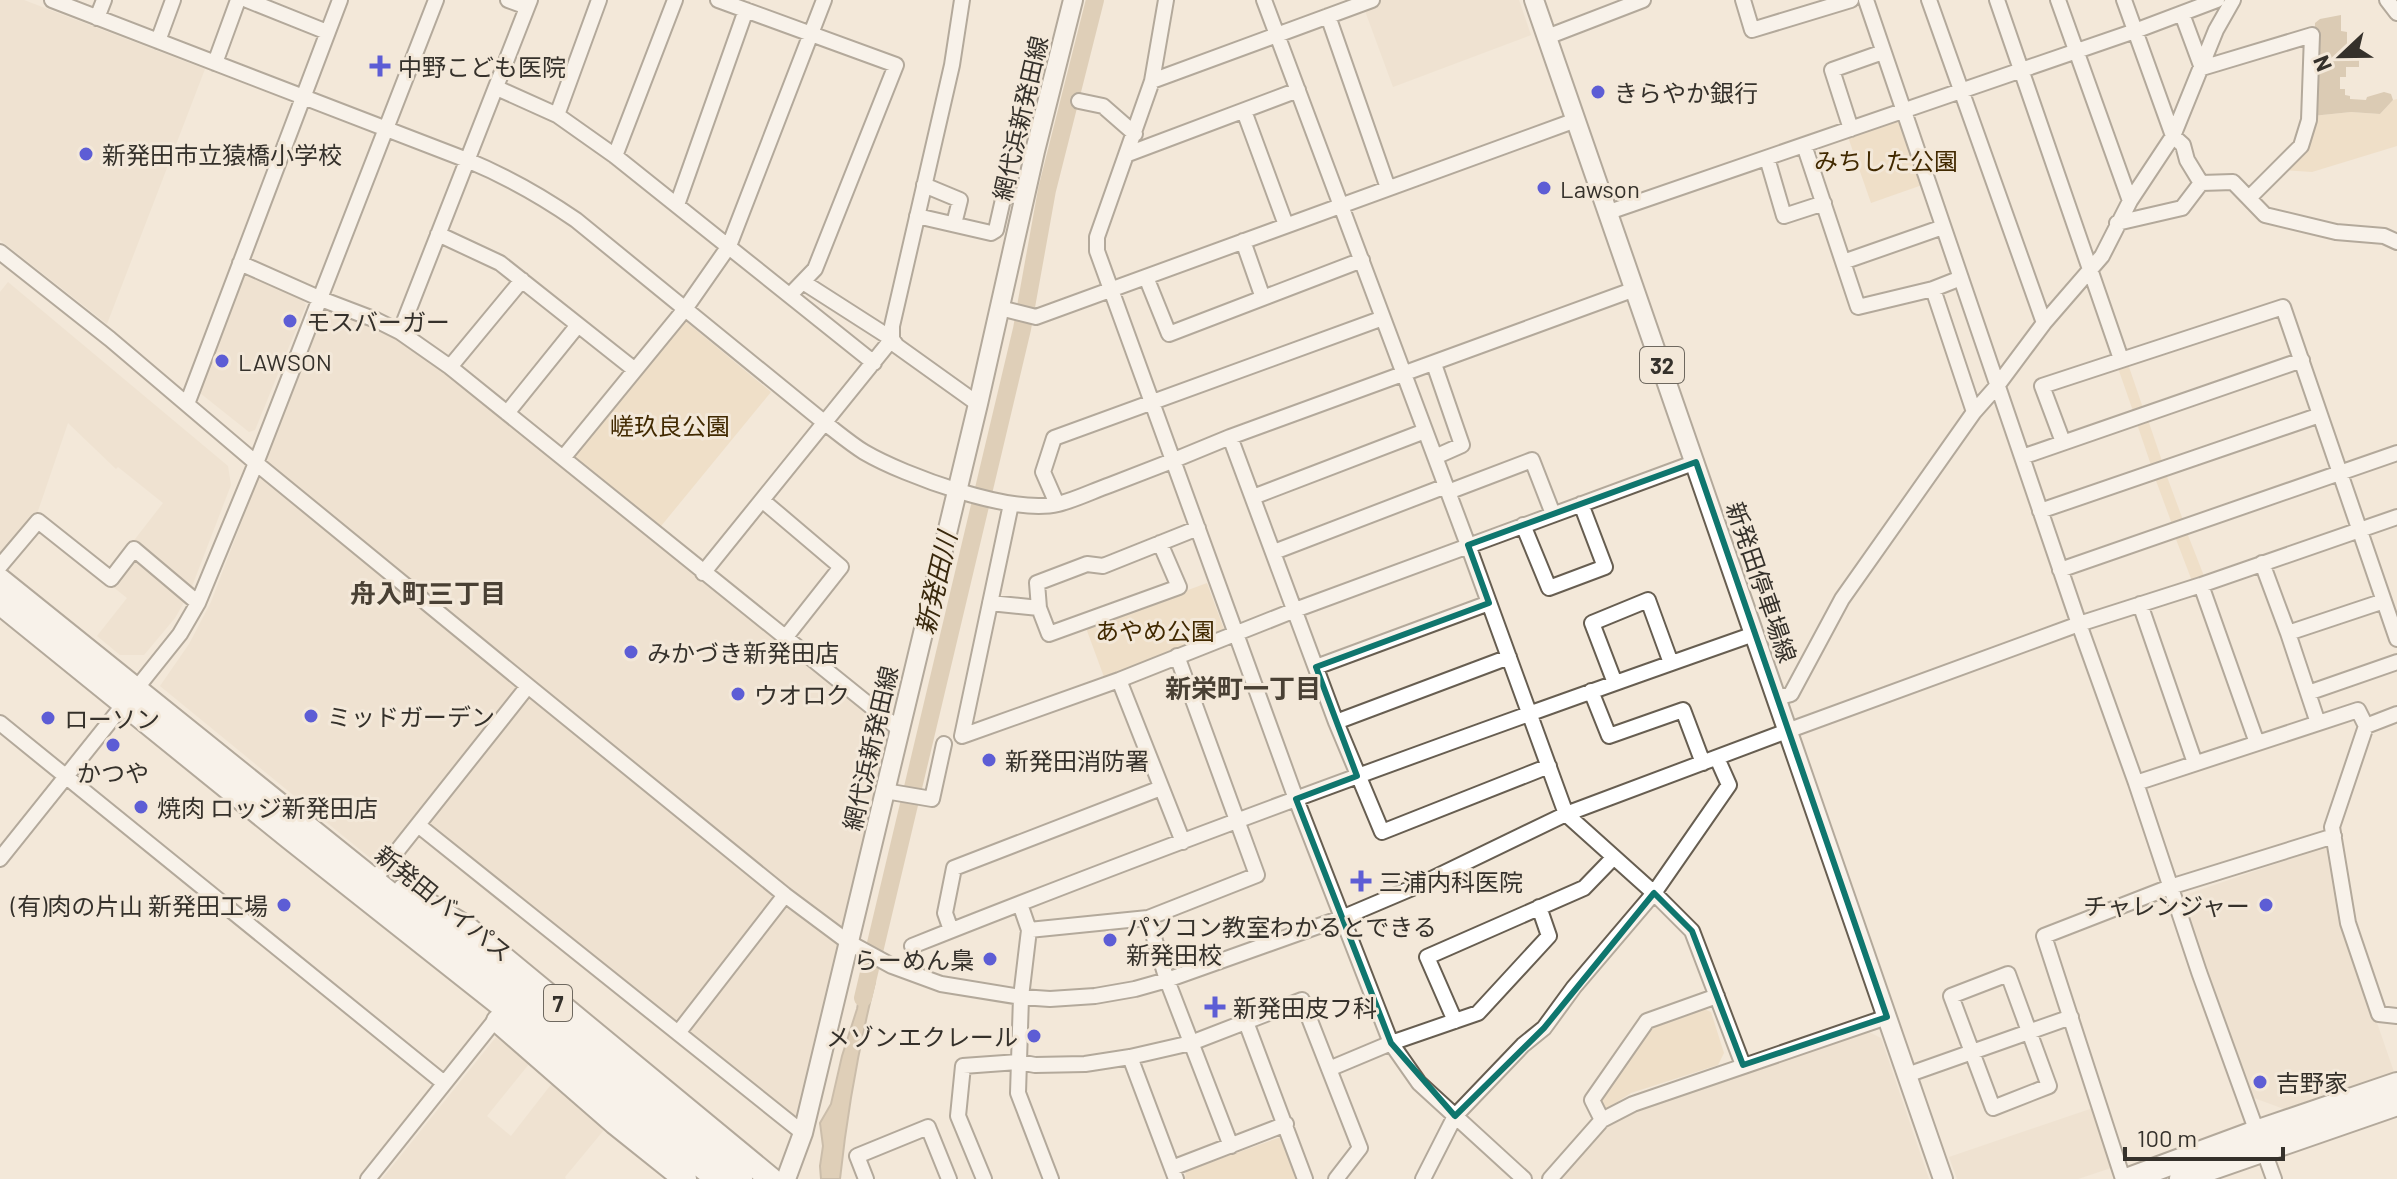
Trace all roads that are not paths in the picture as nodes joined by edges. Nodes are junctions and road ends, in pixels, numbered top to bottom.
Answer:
1 (52, 0) edge
2 (104, 0) edge
3 (173, 0) edge
4 (238, 0) edge
5 (247, 0) edge
6 (340, 0) edge
7 (436, 0) edge
8 (508, 0) edge
9 (599, 0) edge
10 (675, 0) edge
11 (718, 0) edge
12 (824, 0) edge
13 (962, 0) edge
14 (1073, 0) edge
15 (1166, 0) edge
16 (1264, 0) edge
17 (1372, 0) edge
18 (1534, 0) edge
19 (1643, 0) edge
20 (1743, 0) edge
21 (1851, 0) edge
22 (1866, 0) edge
23 (1929, 0) edge
24 (1997, 0) edge
25 (2058, 0) edge
26 (2124, 0) edge
27 (2217, 0) edge
28 (2233, 0) edge
29 (2387, 0) edge
30 (528, 4) edge
31 (1616, 5) edge
32 (746, 10) junction
33 (2397, 13) edge
34 (2182, 14) junction
35 (1328, 16) junction
36 (97, 18) junction
37 (2135, 31) junction
38 (327, 32) junction
39 (812, 34) junction
40 (1277, 36) junction
41 (1547, 37) junction
42 (158, 41) junction
43 (1883, 52) junction
44 (2075, 52) junction
45 (215, 63) junction
46 (2202, 68) junction
47 (2021, 70) junction
48 (1152, 81) junction
49 (497, 88) junction
50 (1298, 90) junction
51 (1960, 91) junction
52 (302, 97) junction
53 (1079, 101) dead end
54 (1244, 111) junction
55 (1903, 111) junction
56 (557, 115) junction
57 (1576, 120) junction
58 (387, 129) junction
59 (1851, 129) junction
60 (1135, 134) junction
61 (2173, 136) junction
62 (1804, 145) junction
63 (1128, 154) junction
64 (615, 156) junction
65 (1767, 158) junction
66 (467, 160) junction
67 (2201, 183) junction
68 (924, 185) junction
69 (1388, 188) junction
70 (1026, 196) junction
71 (2249, 198) junction
72 (2130, 201) junction
73 (1824, 203) junction
74 (677, 205) junction
75 (1341, 205) junction
76 (1609, 212) junction
77 (917, 216) junction
78 (2117, 223) junction
79 (954, 224) junction
80 (1286, 225) junction
81 (1943, 227) junction
82 (438, 234) junction
83 (1243, 241) junction
84 (2397, 242) edge
85 (729, 246) junction
86 (0, 252) edge
87 (1362, 260) junction
88 (1843, 262) junction
89 (240, 263) junction
90 (2090, 270) junction
91 (1146, 277) junction
92 (1961, 278) junction
93 (522, 280) junction
94 (803, 282) junction
95 (1635, 289) junction
96 (1933, 289) junction
97 (1111, 290) junction
98 (790, 295) junction
99 (1263, 298) junction
100 (321, 299) junction
101 (685, 309) junction
102 (1007, 310) junction
103 (1383, 318) junction
104 (2044, 323) junction
105 (578, 325) junction
106 (400, 332) junction
107 (892, 339) junction
108 (2121, 359) junction
109 (2302, 360) junction
110 (874, 363) junction
111 (1434, 364) junction
112 (450, 367) junction
113 (635, 370) junction
114 (1404, 375) junction
115 (1997, 386) junction
116 (187, 404) junction
117 (978, 404) junction
118 (1153, 404) junction
119 (1974, 412) junction
120 (507, 413) junction
121 (2320, 415) junction
122 (825, 423) junction
123 (1425, 431) junction
124 (1230, 437) junction
125 (2063, 442) junction
126 (2397, 453) edge
127 (1435, 457) junction
128 (2022, 457) junction
129 (563, 458) junction
130 (1174, 461) junction
131 (1696, 462) junction
132 (256, 463) junction
133 (2340, 472) junction
134 (1447, 489) junction
135 (962, 491) junction
136 (1253, 497) junction
137 (762, 500) junction
138 (1004, 502) junction
139 (1057, 504) junction
140 (1581, 504) junction
141 (2040, 511) junction
142 (1553, 514) junction
143 (2397, 517) edge
144 (1523, 525) junction
145 (1198, 528) junction
146 (2360, 529) junction
147 (1160, 543) junction
148 (1468, 545) junction
149 (1274, 552) junction
150 (2262, 563) junction
151 (0, 566) edge
152 (2060, 570) junction
153 (703, 573) junction
154 (0, 580) edge
155 (2201, 585) junction
156 (2384, 601) junction
157 (0, 603) edge
158 (198, 603) junction
159 (990, 603) junction
160 (1489, 603) junction
161 (2140, 604) junction
162 (1039, 608) junction
163 (1295, 610) junction
164 (2079, 624) junction
165 (1237, 632) junction
166 (2288, 633) junction
167 (1754, 634) junction
168 (785, 638) junction
169 (2397, 639) edge
170 (1177, 656) junction
171 (1509, 657) junction
172 (2397, 662) edge
173 (1671, 663) junction
174 (1316, 667) junction
175 (1119, 680) junction
176 (1615, 683) junction
177 (528, 686) junction
178 (1591, 691) junction
179 (2308, 693) junction
180 (130, 696) junction
181 (1776, 698) junction
182 (2396, 710) edge
183 (1529, 713) junction
184 (1336, 722) junction
185 (0, 723) edge
186 (2318, 723) junction
187 (2366, 726) junction
188 (899, 729) junction
189 (1787, 731) junction
190 (2257, 743) junction
191 (944, 744) dead end
192 (1710, 760) junction
193 (2195, 763) junction
194 (1549, 766) junction
195 (67, 776) junction
196 (1357, 776) junction
197 (2136, 783) junction
198 (1161, 788) junction
199 (885, 791) junction
200 (1296, 799) junction
201 (1566, 814) junction
202 (1238, 821) junction
203 (418, 825) junction
204 (2334, 836) junction
205 (290, 838) junction
206 (1183, 842) junction
207 (331, 846) junction
208 (1614, 857) junction
209 (0, 859) edge
210 (378, 875) junction
211 (2170, 887) junction
212 (1654, 893) junction
213 (785, 895) junction
214 (1020, 904) junction
215 (1539, 907) junction
216 (1344, 917) junction
217 (1148, 918) junction
218 (951, 930) junction
219 (1029, 930) junction
220 (856, 946) junction
221 (912, 946) dead end
222 (1167, 980) junction
223 (1717, 996) junction
224 (1021, 997) junction
225 (2397, 1016) edge
226 (1887, 1017) junction
227 (2071, 1017) junction
228 (496, 1019) junction
229 (1455, 1021) junction
230 (1246, 1022) junction
231 (2030, 1032) junction
232 (678, 1033) junction
233 (1191, 1043) junction
234 (1391, 1043) junction
235 (1972, 1052) junction
236 (1130, 1057) junction
237 (1019, 1062) junction
238 (1743, 1065) junction
239 (1329, 1069) junction
240 (1907, 1075) junction
241 (444, 1083) junction
242 (2397, 1084) edge
243 (617, 1087) junction
244 (2397, 1104) edge
245 (1455, 1116) junction
246 (1602, 1120) junction
247 (1286, 1124) junction
248 (803, 1133) junction
249 (2261, 1141) junction
250 (1231, 1146) junction
251 (1174, 1173) edge
252 (368, 1179) edge
253 (685, 1179) edge
254 (717, 1179) edge
255 (741, 1179) edge
256 (771, 1179) edge
257 (786, 1179) edge
258 (866, 1179) edge
259 (949, 1179) edge
260 (984, 1179) edge
261 (1051, 1179) edge
262 (1305, 1179) edge
263 (1336, 1179) edge
264 (1423, 1179) edge
265 (1524, 1179) edge
266 (1550, 1179) edge
267 (1943, 1179) edge
268 (2126, 1179) edge
269 (2181, 1179) edge
270 (2274, 1179) edge

1 - 36 street
2 - 36 street
3 - 42 street
4 - 45 street
5 - 38 street
6 - 38 street
7 - 58 street
8 - 30 street
9 - 56 street
10 - 64 street
11 - 32 street
12 - 39 street
13 - 68 street
14 - 70 main road, 網代浜新発田線
15 - 48 street
16 - 40 street
17 - 35 street
18 - 41 main road, 新発田停車場線 / 32
19 - 31 street
20 - 21 street
22 - 43 street
23 - 51 street
24 - 47 street
25 - 44 street
26 - 37 street
27 - 34 street
28 - 46 street
29 - 33 street
30 - 49 street
31 - 41 street
32 - 39 street
32 - 74 street
34 - 37 street
34 - 46 street
35 - 40 street
35 - 69 street
36 - 42 street
37 - 44 street
37 - 61 street
38 - 52 street
39 - 85 street
39 - 94 street
40 - 48 street
40 - 50 street
41 - 57 main road, 新発田停車場線 / 32
42 - 45 street
43 - 55 street
43 - 59 street
44 - 47 street
44 - 72 street
45 - 52 street
46 - 61 street
46 - 71 street
47 - 51 street
47 - 90 street
48 - 60 street
49 - 56 street
49 - 66 street
50 - 54 street
50 - 75 street
51 - 55 street
51 - 104 street
52 - 58 street
52 - 89 street
53 - 60 street
54 - 63 street
54 - 80 street
55 - 59 street
55 - 81 street
56 - 64 street
57 - 69 street
57 - 76 main road, 新発田停車場線 / 32
58 - 66 street
58 - 100 street
59 - 62 street
60 - 63 street
61 - 67 street
61 - 72 street
62 - 65 street
62 - 73 street
63 - 97 street
64 - 74 street
65 - 73 street
65 - 76 street
66 - 82 street
66 - 101 street
67 - 71 street
67 - 78 street
68 - 77 street
68 - 79 street
69 - 75 street
70 - 79 street
70 - 102 main road, 網代浜新発田線
71 - 84 street
72 - 78 street
73 - 88 street
74 - 85 street
75 - 80 street
75 - 87 street
76 - 95 main road, 新発田停車場線 / 32
77 - 79 street
77 - 107 street
78 - 90 street
80 - 83 street
81 - 88 street
81 - 92 street
82 - 93 street
82 - 106 street
83 - 91 street
83 - 99 street
85 - 98 street
85 - 101 street
86 - 116 street
87 - 99 street
87 - 103 street
88 - 96 street
89 - 100 street
89 - 116 street
90 - 104 street
90 - 108 street
91 - 97 street
91 - 99 street
92 - 96 street
92 - 115 street
93 - 105 street
93 - 112 street
94 - 98 street
94 - 107 street
95 - 111 street
95 - 131 main road, 新発田停車場線 / 32
96 - 119 street
97 - 102 street
97 - 118 street
98 - 110 street
100 - 106 street
100 - 132 street
101 - 113 street
101 - 122 street
102 - 117 main road, 網代浜新発田線
103 - 114 street
103 - 118 street
104 - 115 street
105 - 113 street
105 - 120 street
106 - 112 street
107 - 110 street
107 - 117 street
108 - 109 street
108 - 125 street
109 - 121 street
109 - 125 street
110 - 122 street
111 - 114 street
111 - 127 street
112 - 120 street
113 - 129 street
114 - 123 street
114 - 124 street
115 - 119 street
115 - 128 street
116 - 132 street
117 - 135 main road, 網代浜新発田線
118 - 130 street
118 - 139 street
119 - 181 street
120 - 129 street
121 - 133 street
121 - 141 street
122 - 135 street
122 - 137 street
123 - 127 street
123 - 136 street
124 - 130 street
124 - 136 street
125 - 128 street
126 - 133 street
127 - 134 street
128 - 141 street
129 - 153 street
130 - 139 street
130 - 145 street
131 - 140 street
131 - 167 main road, 新発田停車場線 / 32
132 - 158 street
132 - 177 street
133 - 146 street
133 - 152 street
134 - 142 street
134 - 148 street
134 - 149 street
135 - 138 street
135 - 188 main road, 網代浜新発田線
136 - 149 street
137 - 153 street
137 - 168 street
138 - 139 street
138 - 159 street
140 - 142 street
140 - 144 street
141 - 152 street
142 - 144 street
143 - 146 street
144 - 148 street
145 - 147 street
145 - 165 street
146 - 150 street
146 - 156 street
147 - 162 street
147 - 162 street
148 - 160 street
148 - 163 street
149 - 163 street
150 - 155 street
150 - 166 street
151 - 158 street
152 - 164 street
153 - 168 street
154 - 180 highway, 新発田バイパス / 7
155 - 161 street
155 - 190 street
156 - 166 street
156 - 169 street
157 - 180 highway, 新発田バイパス / 7
158 - 180 street
159 - 162 street
159 - 175 street
160 - 171 street
160 - 174 street
161 - 164 street
161 - 193 street
163 - 165 street
163 - 174 street
164 - 189 street
164 - 197 street
165 - 170 street
165 - 200 street
166 - 179 street
167 - 173 street
167 - 181 main road, 新発田停車場線 / 32
168 - 188 street
170 - 175 street
170 - 202 street
171 - 183 street
171 - 184 street
172 - 179 street
173 - 176 street
173 - 176 street
174 - 184 street
175 - 198 street
176 - 178 street
177 - 203 street
177 - 213 street
178 - 183 street
178 - 192 street
179 - 186 street
180 - 195 street
180 - 205 highway, 新発田バイパス / 7
180 - 207 highway, 新発田バイパス / 7
181 - 189 main road, 新発田停車場線 / 32
182 - 187 street
183 - 194 street
183 - 196 street
184 - 196 street
185 - 195 street
186 - 187 street
186 - 190 street
187 - 204 street
188 - 199 main road, 網代浜新発田線
189 - 192 street
189 - 226 main road, 新発田停車場線 / 32
190 - 193 street
191 - 199 street
192 - 201 street
192 - 212 street
193 - 197 street
194 - 196 street
194 - 201 street
195 - 209 street
195 - 241 street
196 - 200 street
197 - 211 street
198 - 206 street
198 - 218 street
199 - 220 main road, 網代浜新発田線
200 - 202 street
200 - 216 street
201 - 208 street
201 - 216 street
202 - 206 street
202 - 217 street
203 - 210 street
203 - 232 street
204 - 211 street
204 - 225 street
205 - 228 highway, 7
205 - 243 highway, 新発田バイパス / 7
206 - 214 street
207 - 210 highway, 7
207 - 243 highway, 新発田バイパス / 7
208 - 212 street
208 - 215 street
210 - 256 highway, 7
211 - 227 street
211 - 249 street
212 - 223 street
212 - 245 street
213 - 220 street
213 - 232 street
214 - 218 street
214 - 219 street
215 - 229 street
215 - 229 street
216 - 222 street
216 - 234 street
217 - 219 street
217 - 222 street
218 - 221 street
219 - 224 street
220 - 224 street
220 - 248 main road, 網代浜新発田線
222 - 224 street
222 - 233 street
223 - 238 street
223 - 246 street
224 - 237 street
226 - 238 street
226 - 240 main road, 新発田停車場線 / 32
227 - 231 street
227 - 268 street
228 - 241 street
228 - 253 highway, 7
229 - 234 street
230 - 233 street
230 - 239 street
230 - 247 street
231 - 235 street
231 - 235 street
231 - 235 street
232 - 248 street
233 - 236 street
233 - 250 street
234 - 239 street
234 - 245 street
235 - 240 street
236 - 237 street
236 - 251 street
237 - 260 street
237 - 261 street
238 - 246 street
239 - 263 street
240 - 267 main road, 新発田停車場線 / 32
241 - 252 street
242 - 249 highway
243 - 254 highway, 新発田バイパス / 7
243 - 255 highway, 新発田バイパス / 7
244 - 249 highway
245 - 264 street
245 - 265 street
246 - 266 street
247 - 250 street
247 - 262 street
248 - 257 main road, 網代浜新発田線
249 - 268 highway
249 - 269 highway
249 - 270 street
250 - 251 street
258 - 259 street

